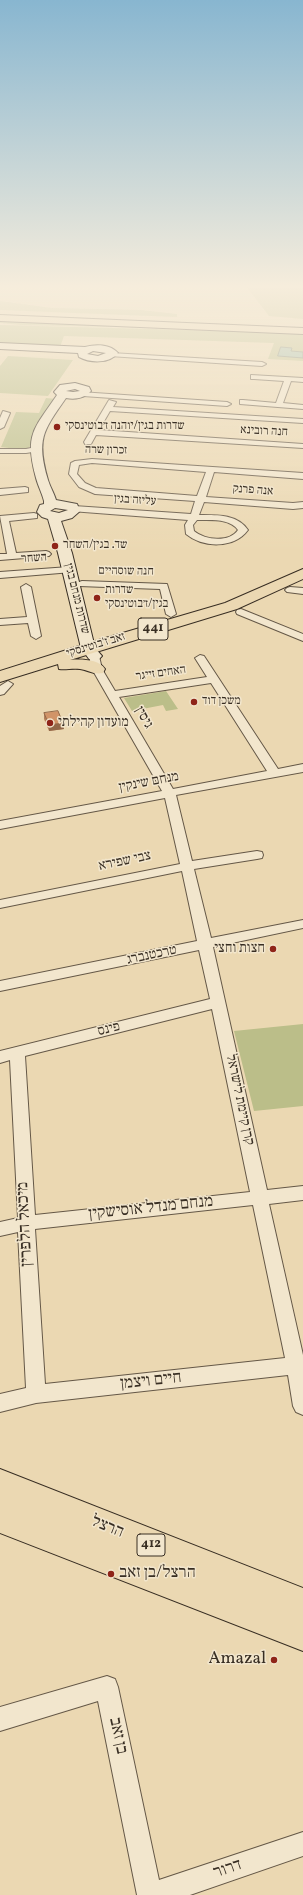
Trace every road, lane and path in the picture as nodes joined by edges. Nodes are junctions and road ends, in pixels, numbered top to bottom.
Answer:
1 (254, 377) dead end
2 (288, 380) junction
3 (303, 380) edge
4 (77, 388) junction
5 (114, 400) dead end
6 (280, 405) junction
7 (303, 406) edge
8 (235, 407) dead end
9 (108, 409) junction
10 (6, 413) dead end
11 (230, 420) junction
12 (303, 421) edge
13 (0, 427) edge
14 (94, 432) junction
15 (88, 442) dead end
16 (303, 446) edge
17 (33, 451) junction
18 (0, 452) edge
19 (211, 470) junction
20 (303, 476) edge
21 (25, 490) dead end
22 (0, 492) edge
23 (201, 499) junction
24 (303, 505) edge
25 (63, 510) junction
26 (34, 516) dead end
27 (2, 518) edge
28 (193, 519) junction
29 (46, 554) dead end
30 (0, 557) edge
31 (12, 557) junction
32 (69, 570) junction
33 (303, 573) edge
34 (0, 575) edge
35 (82, 584) junction
36 (26, 587) dead end
37 (299, 588) edge
38 (241, 612) junction
39 (171, 614) dead end
40 (33, 620) junction
41 (0, 622) edge
42 (36, 636) dead end
43 (302, 638) edge
44 (94, 649) junction
45 (200, 658) dead end
46 (214, 680) junction
47 (2, 685) edge
48 (113, 694) junction
49 (303, 768) edge
50 (275, 774) junction
51 (170, 794) junction
52 (0, 825) edge
53 (257, 855) dead end
54 (188, 866) junction
55 (0, 904) edge
56 (303, 924) edge
57 (205, 944) junction
58 (0, 986) edge
59 (218, 1002) junction
60 (17, 1054) junction
61 (0, 1057) edge
62 (303, 1193) edge
63 (260, 1198) junction
64 (26, 1223) junction
65 (0, 1229) edge
66 (300, 1366) edge
67 (36, 1394) junction
68 (0, 1403) edge
69 (303, 1406) edge
70 (0, 1485) edge
71 (0, 1517) edge
72 (303, 1605) edge
73 (303, 1634) edge
74 (0, 1719) edge
75 (303, 1844) edge
76 (151, 1895) edge

1 - 2 street
2 - 3 street
2 - 6 street
4 - 6 street
4 - 17 street, שדרות מנחם בגין
4 - 25 street, שדרות מנחם בגין
5 - 9 street
6 - 7 street
8 - 11 street
9 - 11 street, חנה רובינא
9 - 14 street
10 - 13 street
11 - 12 street, חנה רובינא
14 - 15 street
14 - 16 street, חנה רובינא
17 - 18 street
17 - 25 street, שדרות מנחם בגין
19 - 20 street, אנה פרנק
19 - 23 street
19 - 23 street, זכרון שרה
21 - 22 street
23 - 24 street, אנה פרנק
23 - 28 street
25 - 28 street, עליזה בגין
25 - 32 street, שדרות מנחם בגין
25 - 35 street, שדרות מנחם בגין
26 - 27 street
27 - 31 street
28 - 28 street, עליזה בגין
29 - 31 street
30 - 31 street
32 - 34 street, השחר
32 - 44 street, שדרות מנחם בגין
33 - 44 main road, זאב ז'בוטינסקי / 441
35 - 39 street, חנה שוסהיים
35 - 44 street, שדרות מנחם בגין
36 - 40 street
37 - 38 main road, זאב ז'בוטינסקי / 441
38 - 43 street
38 - 44 main road, זאב ז'בוטינסקי / 441
40 - 41 street
40 - 42 street
44 - 47 main road, זאב ז'בוטינסקי / 441
44 - 47 main road, זאב ז'בוטינסקי / 441
44 - 48 street, גיסין
45 - 46 street, האחים זייגר
46 - 48 street, האחים זייגר
46 - 50 street, האחים זייגר
48 - 51 street, גיסין
49 - 50 street, מנחם שינקין
50 - 51 street, מנחם שינקין
51 - 52 street, מנחם שינקין
51 - 54 street, קרן קיימת לישראל
53 - 54 street, צבי שפירא
54 - 55 street, צבי שפירא
54 - 57 street, קרן קיימת לישראל
56 - 57 street, טרכטנברג
57 - 58 street, טרכטנברג
57 - 59 street, קרן קיימת לישראל
59 - 60 street, פינס
59 - 63 street, קרן קיימת לישראל
60 - 61 street, פינס
60 - 64 street, מיכאל הלפרין
62 - 63 street, מנחם מנדל אוסישקין
63 - 64 street, מנחם מנדל אוסישקין
63 - 66 street, קרן קיימת לישראל
64 - 65 street, מנחם מנדל אוסישקין
64 - 67 street, מיכאל הלפרין
66 - 67 street, חיים ויצמן
66 - 69 street, קרן קיימת לישראל
67 - 68 street, חיים ויצמן
70 - 72 main road, הרצל / 412
71 - 73 main road, הרצל / 412
74 - 76 street, בן זאב
75 - 76 street, דרור

